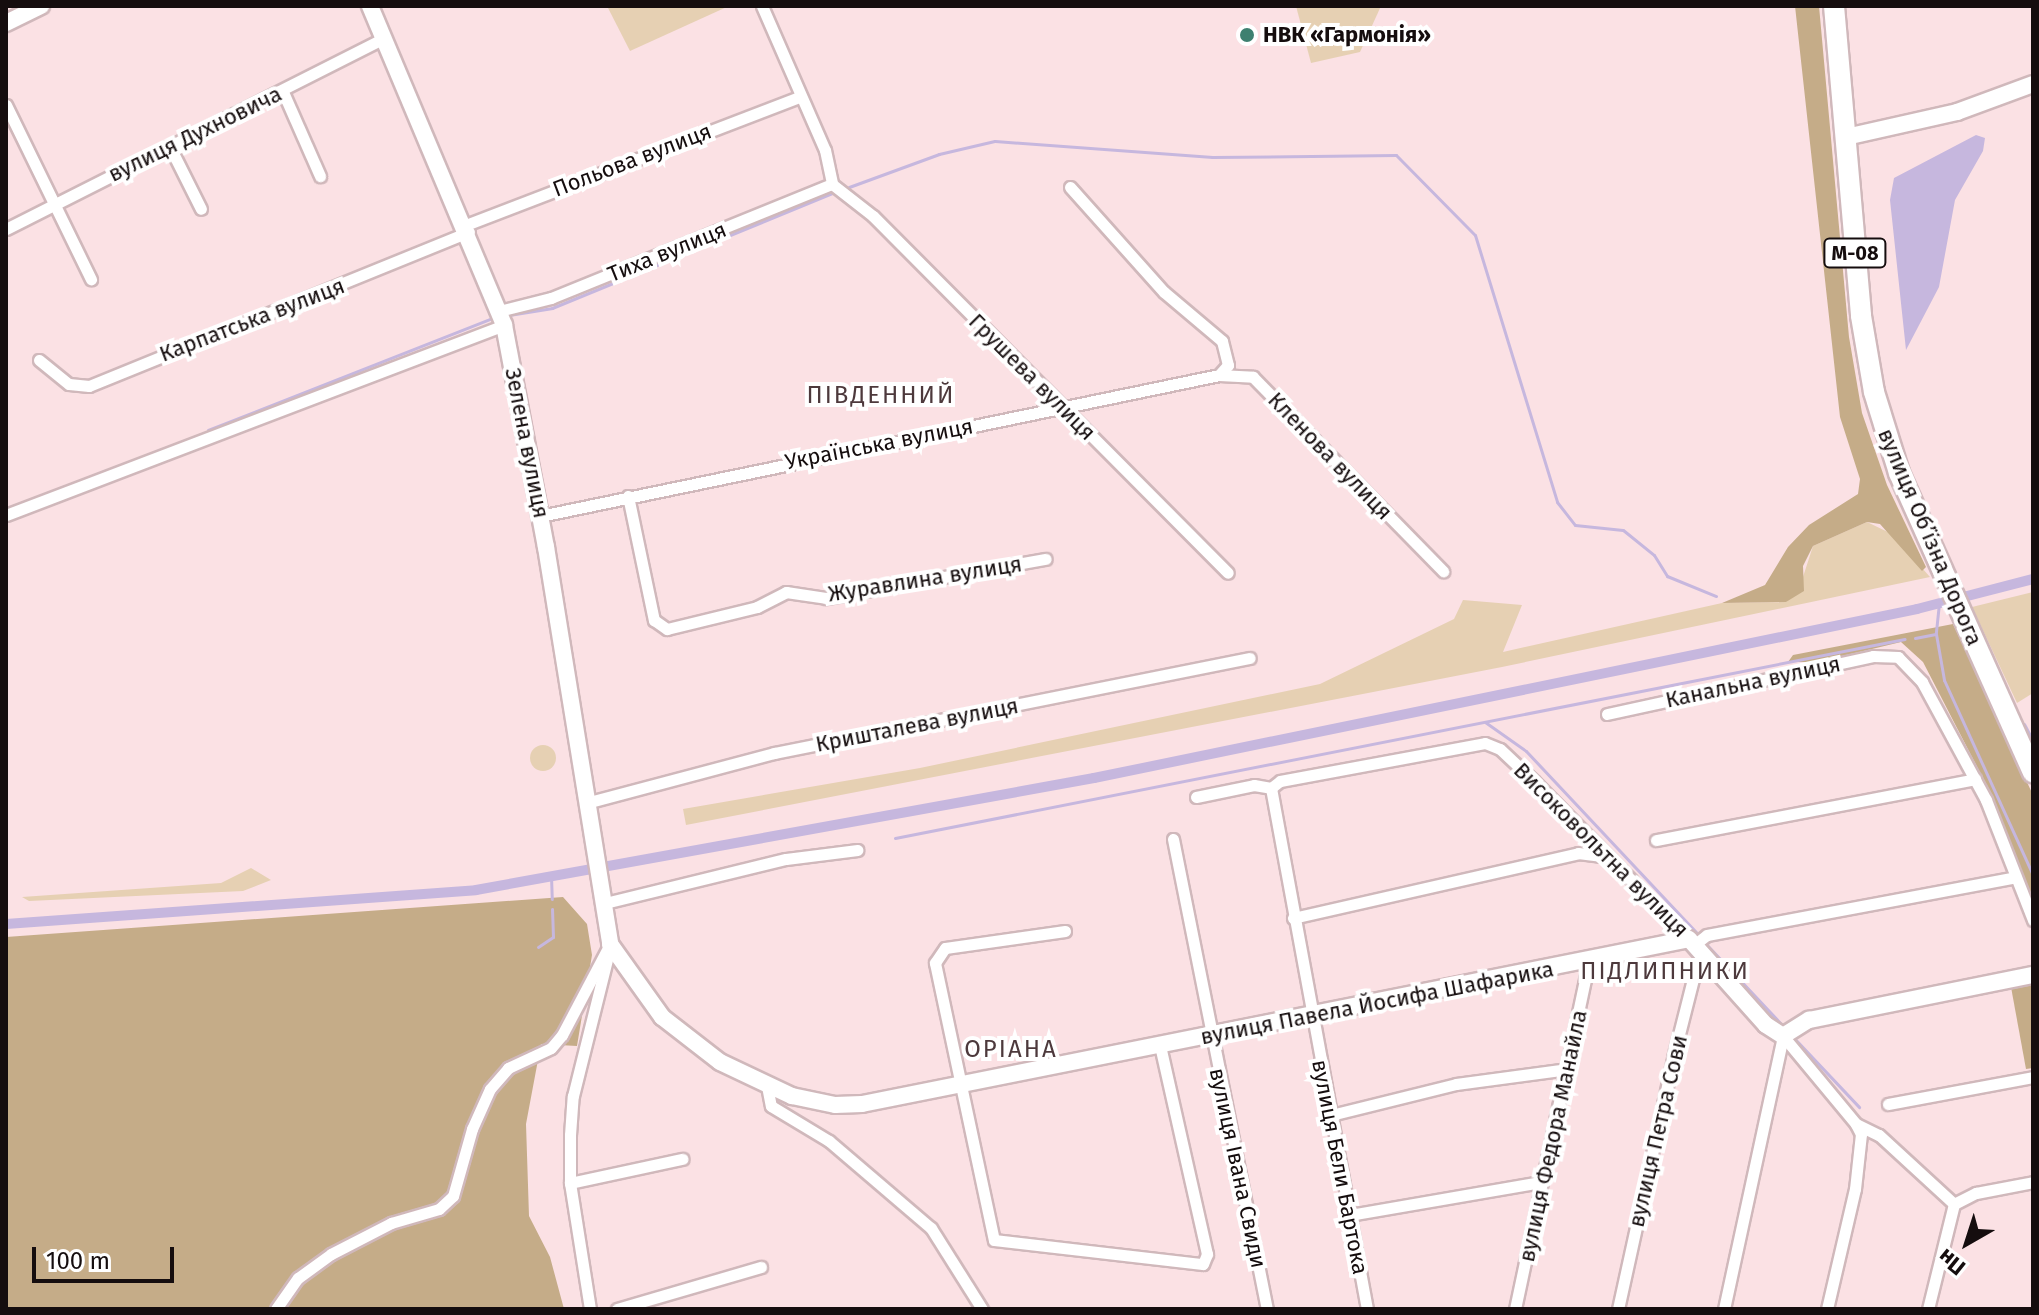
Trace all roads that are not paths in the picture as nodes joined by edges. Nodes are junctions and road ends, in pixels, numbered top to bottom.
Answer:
1 (41, 6) edge
2 (370, 6) edge
3 (762, 6) edge
4 (1834, 6) edge
5 (6, 23) edge
6 (384, 38) junction
7 (2033, 84) edge
8 (283, 92) junction
9 (800, 97) junction
10 (6, 105) edge
11 (1846, 137) junction
12 (170, 147) junction
13 (320, 176) dead end
14 (832, 184) junction
15 (1070, 187) dead end
16 (54, 203) junction
17 (201, 209) dead end
18 (6, 229) edge
19 (467, 229) junction
20 (91, 279) dead end
21 (502, 318) junction
22 (39, 360) dead end
23 (1219, 375) junction
24 (1063, 408) junction
25 (628, 496) junction
26 (6, 515) edge
27 (540, 516) junction
28 (1046, 559) dead end
29 (1443, 571) dead end
30 (1228, 573) dead end
31 (1250, 658) dead end
32 (1607, 714) dead end
33 (2033, 772) edge
34 (1975, 779) junction
35 (1271, 788) junction
36 (1196, 797) dead end
37 (586, 803) junction
38 (1173, 839) dead end
39 (1656, 840) dead end
40 (857, 850) dead end
41 (1607, 857) junction
42 (2013, 878) junction
43 (604, 895) junction
44 (1293, 918) junction
45 (2033, 920) edge
46 (1065, 931) dead end
47 (610, 944) junction
48 (1696, 947) junction
49 (1589, 962) junction
50 (2033, 975) edge
51 (1312, 1014) junction
52 (1211, 1036) junction
53 (1783, 1036) junction
54 (1160, 1046) junction
55 (1568, 1069) junction
56 (2033, 1077) edge
57 (767, 1086) junction
58 (960, 1086) junction
59 (1888, 1104) dead end
60 (1331, 1115) junction
61 (1856, 1124) junction
62 (682, 1159) dead end
63 (1541, 1182) junction
64 (2033, 1182) edge
65 (570, 1183) junction
66 (1954, 1204) junction
67 (1350, 1215) junction
68 (761, 1267) dead end
69 (276, 1309) edge
70 (590, 1309) edge
71 (617, 1309) edge
72 (982, 1309) edge
73 (1267, 1309) edge
74 (1367, 1309) edge
75 (1515, 1309) edge
76 (1618, 1309) edge
77 (1724, 1309) edge
78 (1827, 1309) edge
79 (1928, 1309) edge

1 - 5 street
2 - 6 street, Зелена вулиця
3 - 9 street
4 - 11 highway, вулиця Обʼїзна Дорога / М-08
6 - 8 street, вулиця Духновича
6 - 19 street, Зелена вулиця
7 - 11 street
8 - 12 street, вулиця Духновича
8 - 13 street
9 - 14 street
9 - 19 street, Польова вулиця
10 - 16 street
11 - 33 highway, вулиця Обʼїзна Дорога / М-08
12 - 16 street, вулиця Духновича
12 - 17 street
14 - 21 street, Тиха вулиця
14 - 24 street, Грушева вулиця
15 - 23 street
16 - 18 street, вулиця Духновича
16 - 20 street
19 - 21 street, Зелена вулиця
19 - 22 street, Карпатська вулиця
21 - 26 street, Тиха вулиця
21 - 27 street, Зелена вулиця
23 - 24 street, Українська вулиця
23 - 29 street, Кленова вулиця
24 - 25 street, Українська вулиця
24 - 30 street, Грушева вулиця
25 - 27 street, Українська вулиця
25 - 28 street, Журавлина вулиця
27 - 37 street, Зелена вулиця
31 - 37 street, Кришталева вулиця
32 - 34 street, Канальна вулиця
34 - 39 street
34 - 42 street
35 - 36 street
35 - 41 street, Високовольтна вулиця
35 - 44 street, вулиця Бели Бартока
37 - 43 street, Зелена вулиця
38 - 52 street, вулиця Івана Свиди
40 - 43 street
41 - 44 street
41 - 48 street, Високовольтна вулиця
42 - 45 street
42 - 48 street, вулиця Павела Йосифа Шафарика
43 - 47 street, Зелена вулиця
44 - 51 street, вулиця Бели Бартока
46 - 58 street
47 - 57 street, вулиця Павела Йосифа Шафарика
47 - 65 street
47 - 69 street
48 - 49 street, вулиця Павела Йосифа Шафарика
48 - 53 street, Високовольтна вулиця
48 - 76 street, вулиця Петра Сови
49 - 51 street, вулиця Павела Йосифа Шафарика
49 - 55 street, вулиця Федора Манайла
50 - 53 street
51 - 52 street, вулиця Павела Йосифа Шафарика
51 - 60 street, вулиця Бели Бартока
52 - 54 street, вулиця Павела Йосифа Шафарика
52 - 73 street, вулиця Івана Свиди
53 - 61 street, Високовольтна вулиця
53 - 77 street
54 - 58 street, вулиця Павела Йосифа Шафарика
54 - 58 street
55 - 60 street
55 - 63 street, вулиця Федора Манайла
56 - 59 street
57 - 58 street, вулиця Павела Йосифа Шафарика
57 - 72 street
60 - 67 street, вулиця Бели Бартока
61 - 66 street, Високовольтна вулиця
61 - 78 street
62 - 65 street
63 - 67 street
63 - 75 street, вулиця Федора Манайла
64 - 66 street
65 - 70 street
66 - 79 street
67 - 74 street, вулиця Бели Бартока
68 - 71 street

